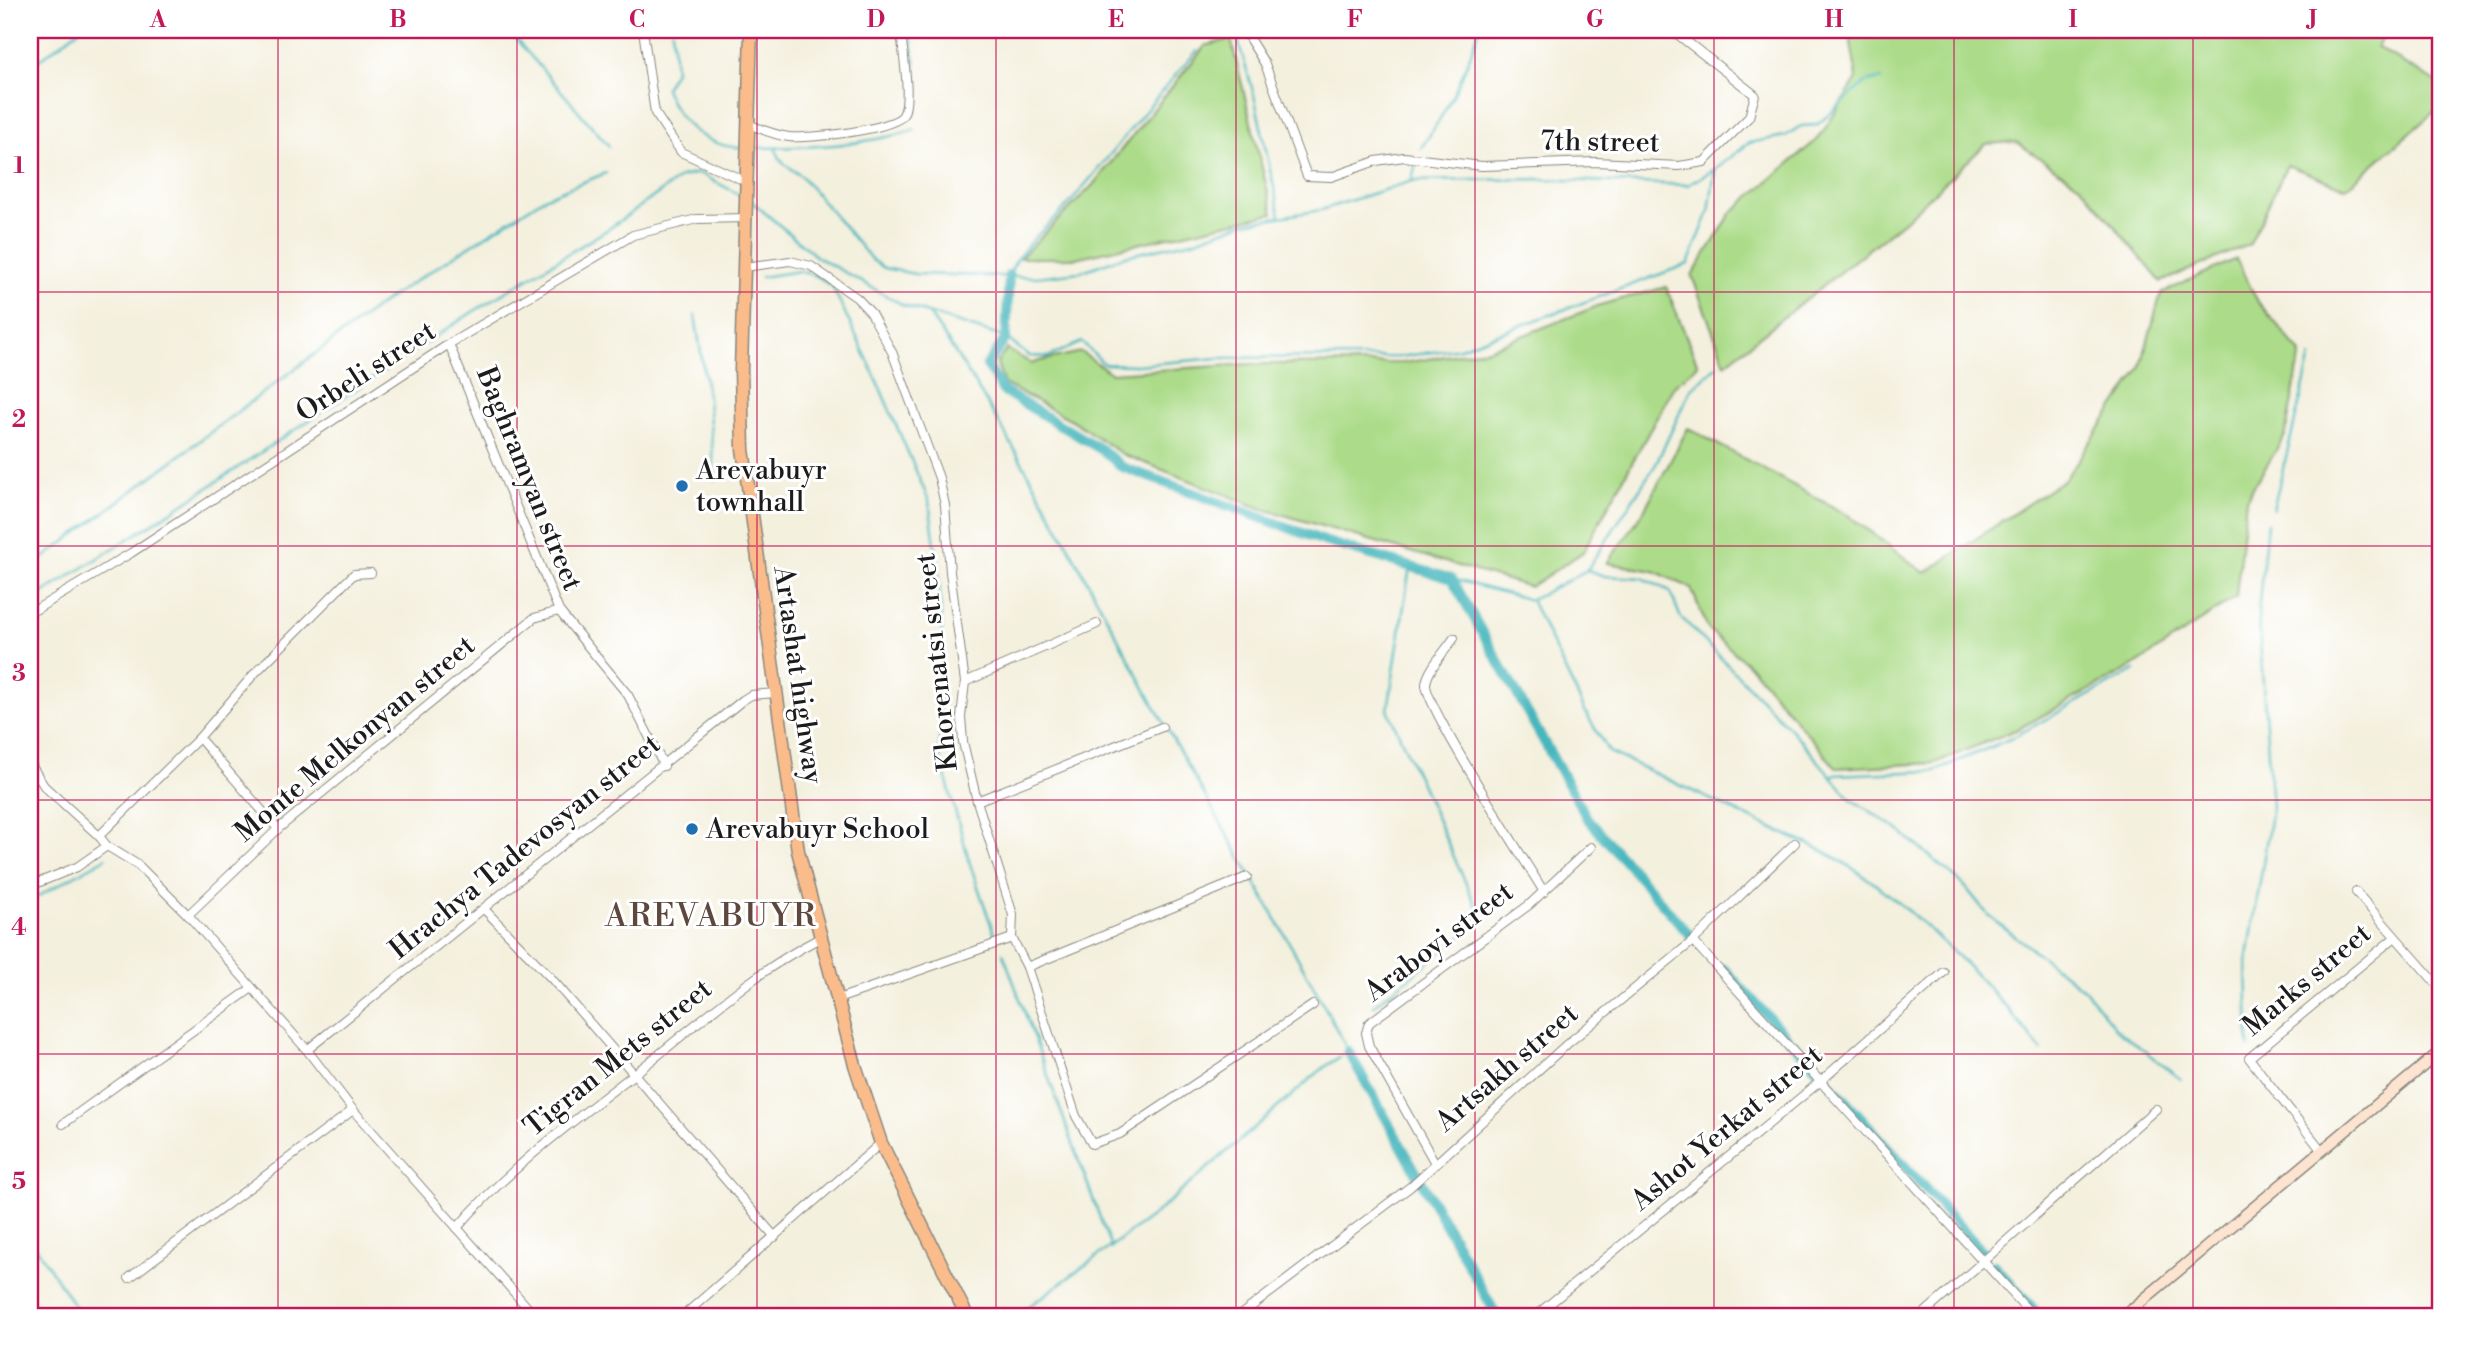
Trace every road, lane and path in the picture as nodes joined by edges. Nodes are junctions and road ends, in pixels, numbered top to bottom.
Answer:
1 (643, 30) edge
2 (751, 30) edge
3 (901, 30) edge
4 (1244, 30) edge
5 (1672, 30) edge
6 (748, 124) junction
7 (747, 182) junction
8 (747, 218) junction
9 (744, 267) junction
10 (449, 344) junction
11 (372, 573) dead end
12 (559, 611) junction
13 (30, 613) edge
14 (1097, 624) dead end
15 (1454, 638) dead end
16 (965, 682) junction
17 (776, 693) junction
18 (1161, 727) dead end
19 (199, 738) junction
20 (30, 763) edge
21 (664, 766) junction
22 (977, 801) junction
23 (278, 829) junction
24 (99, 836) junction
25 (1795, 843) dead end
26 (107, 845) junction
27 (1591, 847) dead end
28 (1247, 877) dead end
29 (30, 886) edge
30 (1544, 892) junction
31 (2356, 892) dead end
32 (484, 909) junction
33 (188, 915) junction
34 (1012, 938) junction
35 (2394, 938) junction
36 (820, 939) junction
37 (1693, 942) junction
38 (1027, 967) junction
39 (1944, 972) dead end
40 (252, 988) junction
41 (2441, 989) edge
42 (838, 999) junction
43 (1313, 1005) dead end
44 (307, 1050) junction
45 (2441, 1051) edge
46 (634, 1074) junction
47 (1822, 1080) junction
48 (353, 1110) junction
49 (2156, 1110) dead end
50 (63, 1124) dead end
51 (881, 1143) junction
52 (2322, 1152) junction
53 (1435, 1163) junction
54 (457, 1228) junction
55 (775, 1237) junction
56 (1984, 1262) junction
57 (129, 1279) dead end
58 (536, 1316) edge
59 (683, 1316) edge
60 (967, 1316) edge
61 (1239, 1316) edge
62 (1535, 1316) edge
63 (1921, 1316) edge
64 (2033, 1316) edge
65 (2124, 1316) edge

1 - 7 street
2 - 6 main road, Artashat highway
3 - 6 street
4 - 5 street, 7th street
6 - 7 main road, Artashat highway
7 - 8 main road, Artashat highway
8 - 9 main road, Artashat highway
8 - 10 street, Orbeli street
9 - 16 street, Khorenatsi street
9 - 17 main road, Artashat highway
10 - 12 street, Baghramyan street
10 - 13 street, Orbeli street
11 - 19 street
12 - 21 street, Baghramyan street
12 - 23 street, Monte Melkonyan street
14 - 16 street
15 - 30 street
16 - 22 street, Khorenatsi street
17 - 21 street, Hrachya Tadevosyan street
17 - 36 main road, Artashat highway
18 - 22 street
19 - 23 street
19 - 24 street
20 - 24 street
21 - 32 street, Hrachya Tadevosyan street
22 - 34 street, Khorenatsi street
23 - 33 street, Monte Melkonyan street
24 - 26 street
25 - 37 street, Artsakh street
26 - 29 street
26 - 33 street
27 - 30 street, Araboyi street
28 - 38 street
30 - 53 street, Araboyi street
31 - 35 street
32 - 44 street, Hrachya Tadevosyan street
32 - 46 street
33 - 40 street
34 - 38 street, Khorenatsi street
34 - 42 street
35 - 41 street
35 - 52 street, Marks street
36 - 42 main road, Artashat highway
36 - 46 street, Tigran Mets street
37 - 47 street
37 - 53 street, Artsakh street
38 - 43 street, Khorenatsi street
39 - 47 street, Ashot Yerkat street
40 - 44 street
40 - 50 street
42 - 51 main road, Artashat highway
44 - 48 street
45 - 52 street
46 - 54 street, Tigran Mets street
46 - 55 street
47 - 56 street
47 - 62 street, Ashot Yerkat street
48 - 54 street
48 - 57 street
49 - 56 street
51 - 55 street
51 - 60 main road, Artashat highway
52 - 65 street
53 - 61 street, Artsakh street
54 - 58 street
55 - 59 street
56 - 63 street
56 - 64 street

